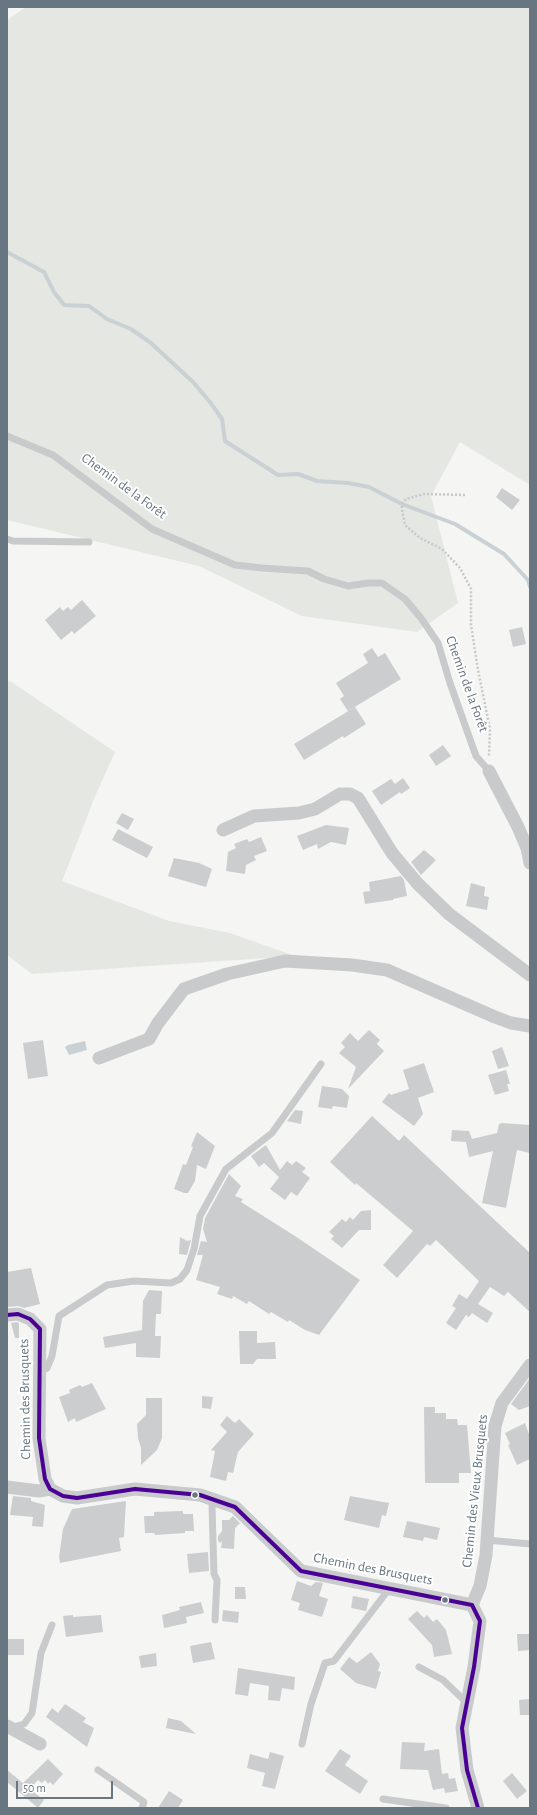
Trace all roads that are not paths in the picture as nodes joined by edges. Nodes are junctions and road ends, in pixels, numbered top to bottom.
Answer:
1 (7, 436) edge
2 (7, 539) edge
3 (88, 542) dead end
4 (489, 770) joint
5 (223, 830) dead end
6 (530, 863) edge
7 (530, 975) edge
8 (530, 1026) edge
9 (99, 1058) dead end
10 (321, 1064) dead end
11 (7, 1315) edge
12 (530, 1364) edge
13 (39, 1373) junction
14 (7, 1487) edge
15 (50, 1489) junction
16 (215, 1500) junction
17 (487, 1540) junction
18 (530, 1544) edge
19 (389, 1588) junction
20 (472, 1605) junction
21 (216, 1620) dead end
22 (52, 1625) dead end
23 (419, 1667) dead end
24 (467, 1703) junction
25 (9, 1727) edge
26 (40, 1744) dead end
27 (302, 1744) dead end
28 (98, 1770) dead end
29 (383, 1799) dead end
30 (142, 1808) edge
31 (446, 1808) edge
32 (478, 1808) edge

1 - 4 lane, Chemin de la Forêt
2 - 3 lane
4 - 6 street, Chemin de la Forêt
5 - 7 street
8 - 9 street
10 - 13 lane
11 - 13 street, Chemin des Brusquets
12 - 17 street, Chemin des Vieux Brusquets
13 - 15 street, Chemin des Brusquets
14 - 15 street
15 - 16 street, Chemin des Brusquets
16 - 19 street, Chemin des Brusquets
16 - 21 lane
17 - 18 lane
17 - 20 street, Chemin des Vieux Brusquets
19 - 20 street, Chemin des Brusquets
19 - 27 lane
20 - 24 street
22 - 25 lane
23 - 24 lane
24 - 32 street
25 - 26 street
28 - 30 lane
29 - 31 lane

